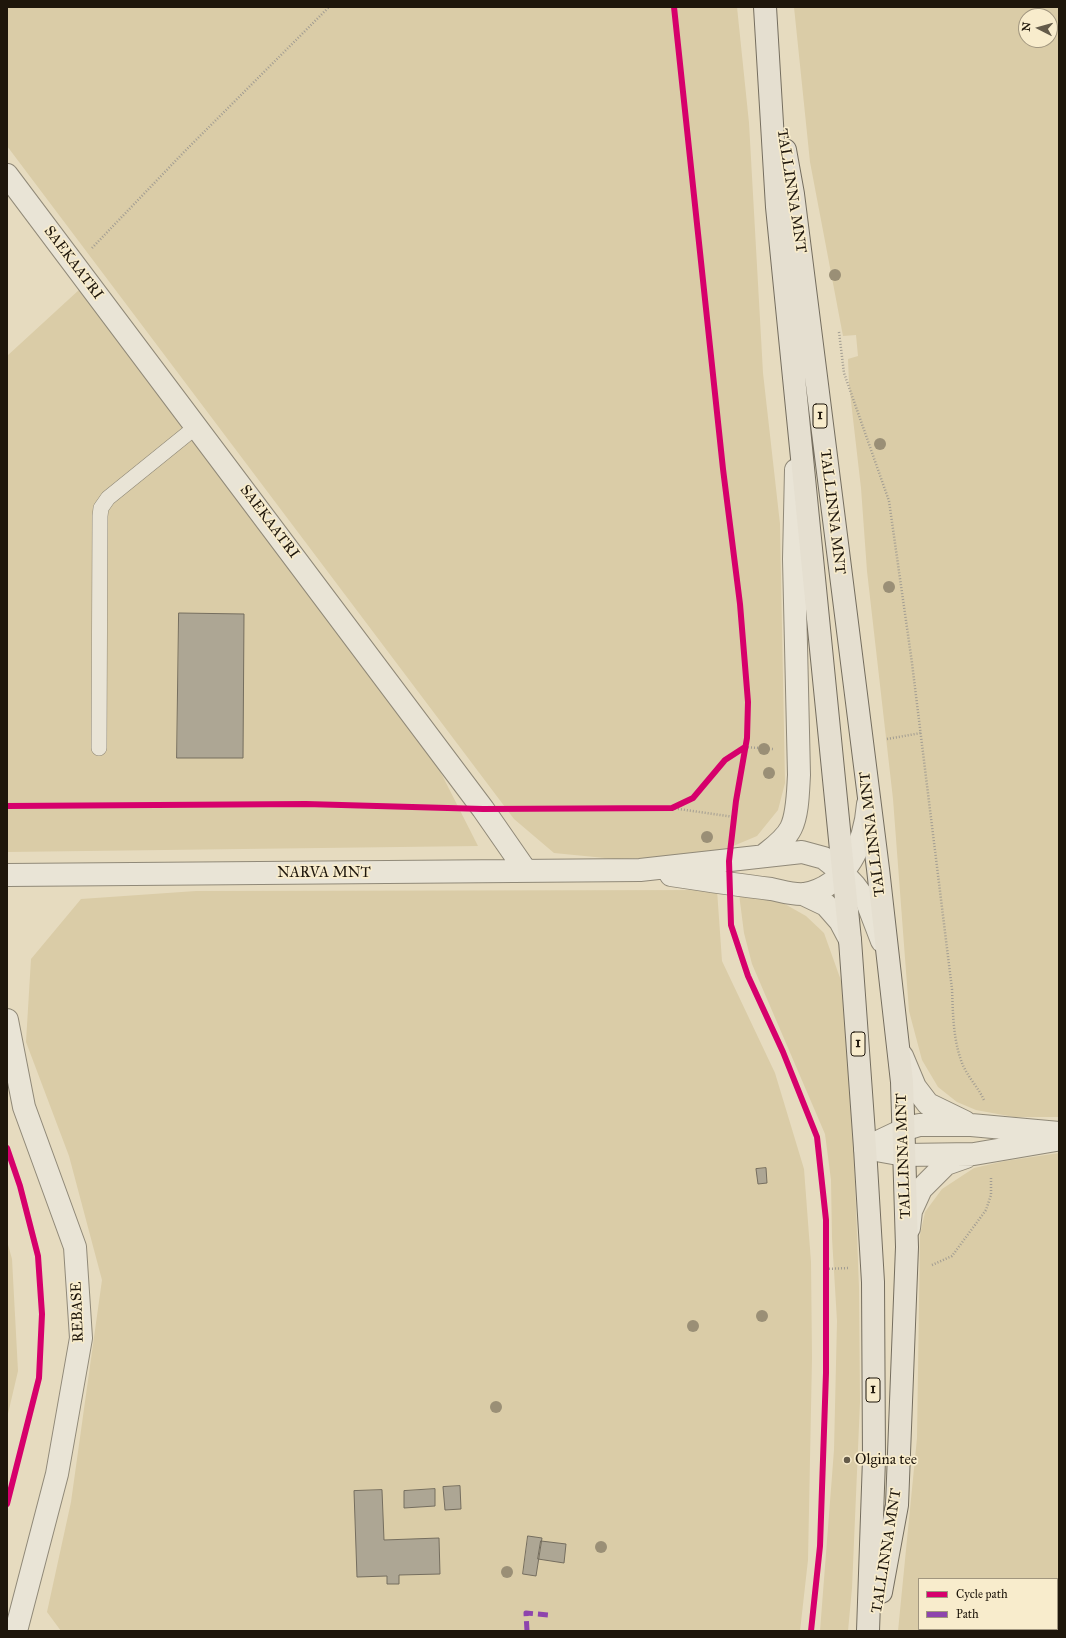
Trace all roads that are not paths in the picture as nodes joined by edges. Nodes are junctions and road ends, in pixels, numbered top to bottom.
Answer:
1 (765, 7) edge
2 (766, 40) junction
3 (7, 175) edge
4 (797, 412) junction
5 (197, 426) junction
6 (99, 748) dead end
7 (868, 794) junction
8 (763, 856) junction
9 (640, 870) junction
10 (526, 871) junction
11 (843, 874) junction
12 (7, 875) edge
13 (804, 894) junction
14 (850, 940) junction
15 (888, 964) junction
16 (7, 1020) edge
17 (898, 1046) junction
18 (980, 1125) junction
19 (903, 1130) junction
20 (1059, 1133) edge
21 (1059, 1140) edge
22 (865, 1148) junction
23 (982, 1153) junction
24 (904, 1155) junction
25 (906, 1256) junction
26 (16, 1631) edge
27 (868, 1631) edge
28 (874, 1631) edge

1 - 2 highway, TALLINNA MNT / 1
2 - 4 highway, TALLINNA MNT / 1
2 - 7 highway, TALLINNA MNT / 1
3 - 5 street, SAEKAATRI
4 - 8 street
4 - 11 highway, TALLINNA MNT / 1
5 - 6 lane
5 - 10 street, SAEKAATRI
7 - 11 street, NARVA MNT
7 - 15 highway, TALLINNA MNT / 1
8 - 9 street, NARVA MNT
8 - 11 street, NARVA MNT
9 - 10 street, NARVA MNT
9 - 13 street, NARVA MNT
10 - 12 street, NARVA MNT
11 - 13 street, NARVA MNT
11 - 14 highway, TALLINNA MNT / 1
11 - 15 street, NARVA MNT
13 - 14 street
14 - 22 highway, TALLINNA MNT / 1
15 - 17 highway, TALLINNA MNT / 1
16 - 26 street, REBASE
17 - 18 street
17 - 19 highway, TALLINNA MNT / 1
18 - 19 street
18 - 20 street
19 - 22 street
19 - 24 highway, TALLINNA MNT / 1
21 - 23 street
22 - 24 street
22 - 27 highway, TALLINNA MNT / 1
23 - 24 street
23 - 25 street
24 - 25 highway, TALLINNA MNT / 1
25 - 28 highway, TALLINNA MNT / 1

